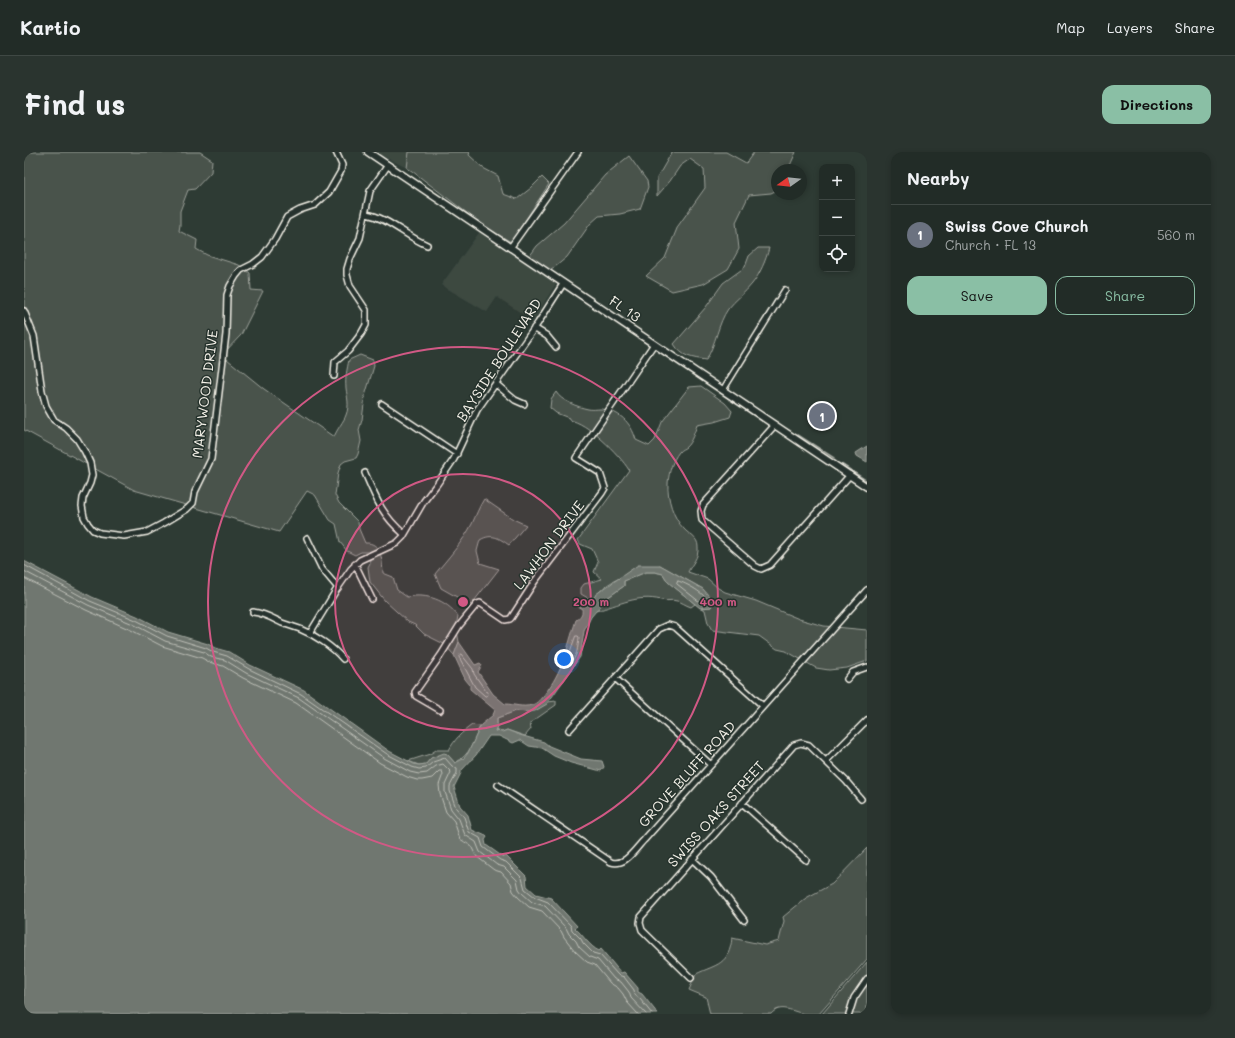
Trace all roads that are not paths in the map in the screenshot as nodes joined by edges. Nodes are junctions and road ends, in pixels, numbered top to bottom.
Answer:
1 (336, 152) edge
2 (368, 152) edge
3 (578, 152) edge
4 (388, 165) junction
5 (366, 214) junction
6 (427, 245) dead end
7 (510, 248) junction
8 (563, 284) junction
9 (785, 290) dead end
10 (24, 311) edge
11 (534, 328) junction
12 (654, 344) junction
13 (556, 347) dead end
14 (334, 376) dead end
15 (496, 384) junction
16 (723, 390) junction
17 (382, 404) dead end
18 (524, 404) dead end
19 (775, 425) junction
20 (456, 454) junction
21 (365, 473) dead end
22 (850, 475) junction
23 (867, 487) edge
24 (404, 534) junction
25 (307, 538) dead end
26 (355, 564) junction
27 (338, 588) junction
28 (867, 590) edge
29 (372, 599) dead end
30 (253, 612) dead end
31 (310, 633) junction
32 (343, 659) dead end
33 (867, 667) edge
34 (615, 678) junction
35 (847, 679) dead end
36 (763, 706) junction
37 (440, 710) dead end
38 (867, 720) edge
39 (569, 730) dead end
40 (826, 761) junction
41 (711, 766) junction
42 (498, 785) dead end
43 (861, 799) dead end
44 (742, 802) junction
45 (692, 859) junction
46 (806, 860) dead end
47 (744, 920) dead end
48 (691, 978) dead end
49 (867, 979) edge
50 (849, 1014) edge

1 - 10 street, MARYWOOD DRIVE
2 - 4 main road, FL 13
3 - 7 street
4 - 5 street
4 - 7 main road, FL 13
5 - 6 street
5 - 14 street
7 - 8 main road, FL 13
8 - 11 street, BAYSIDE BOULEVARD
8 - 12 main road, FL 13
9 - 16 street
11 - 13 street
11 - 15 street, BAYSIDE BOULEVARD
12 - 16 main road, FL 13
12 - 37 street, LAWHON DRIVE
15 - 18 street
15 - 20 street, BAYSIDE BOULEVARD
16 - 19 main road, FL 13
17 - 20 street
19 - 22 main road, FL 13
19 - 22 street
20 - 24 street, BAYSIDE BOULEVARD
21 - 24 street
22 - 23 main road, FL 13
24 - 26 street, BAYSIDE BOULEVARD
25 - 27 street
26 - 27 street, BAYSIDE BOULEVARD
26 - 29 street
27 - 31 street, BAYSIDE BOULEVARD
28 - 36 street, GROVE BLUFF ROAD
30 - 31 street
31 - 32 street
33 - 35 street
34 - 36 street
34 - 39 street
34 - 41 street
36 - 41 street, GROVE BLUFF ROAD
38 - 40 street
40 - 43 street, SWISS OAKS STREET
40 - 44 street, SWISS OAKS STREET
41 - 42 street, GROVE BLUFF ROAD
44 - 45 street, SWISS OAKS STREET
44 - 46 street
45 - 47 street
45 - 48 street, SWISS OAKS STREET
49 - 50 street

